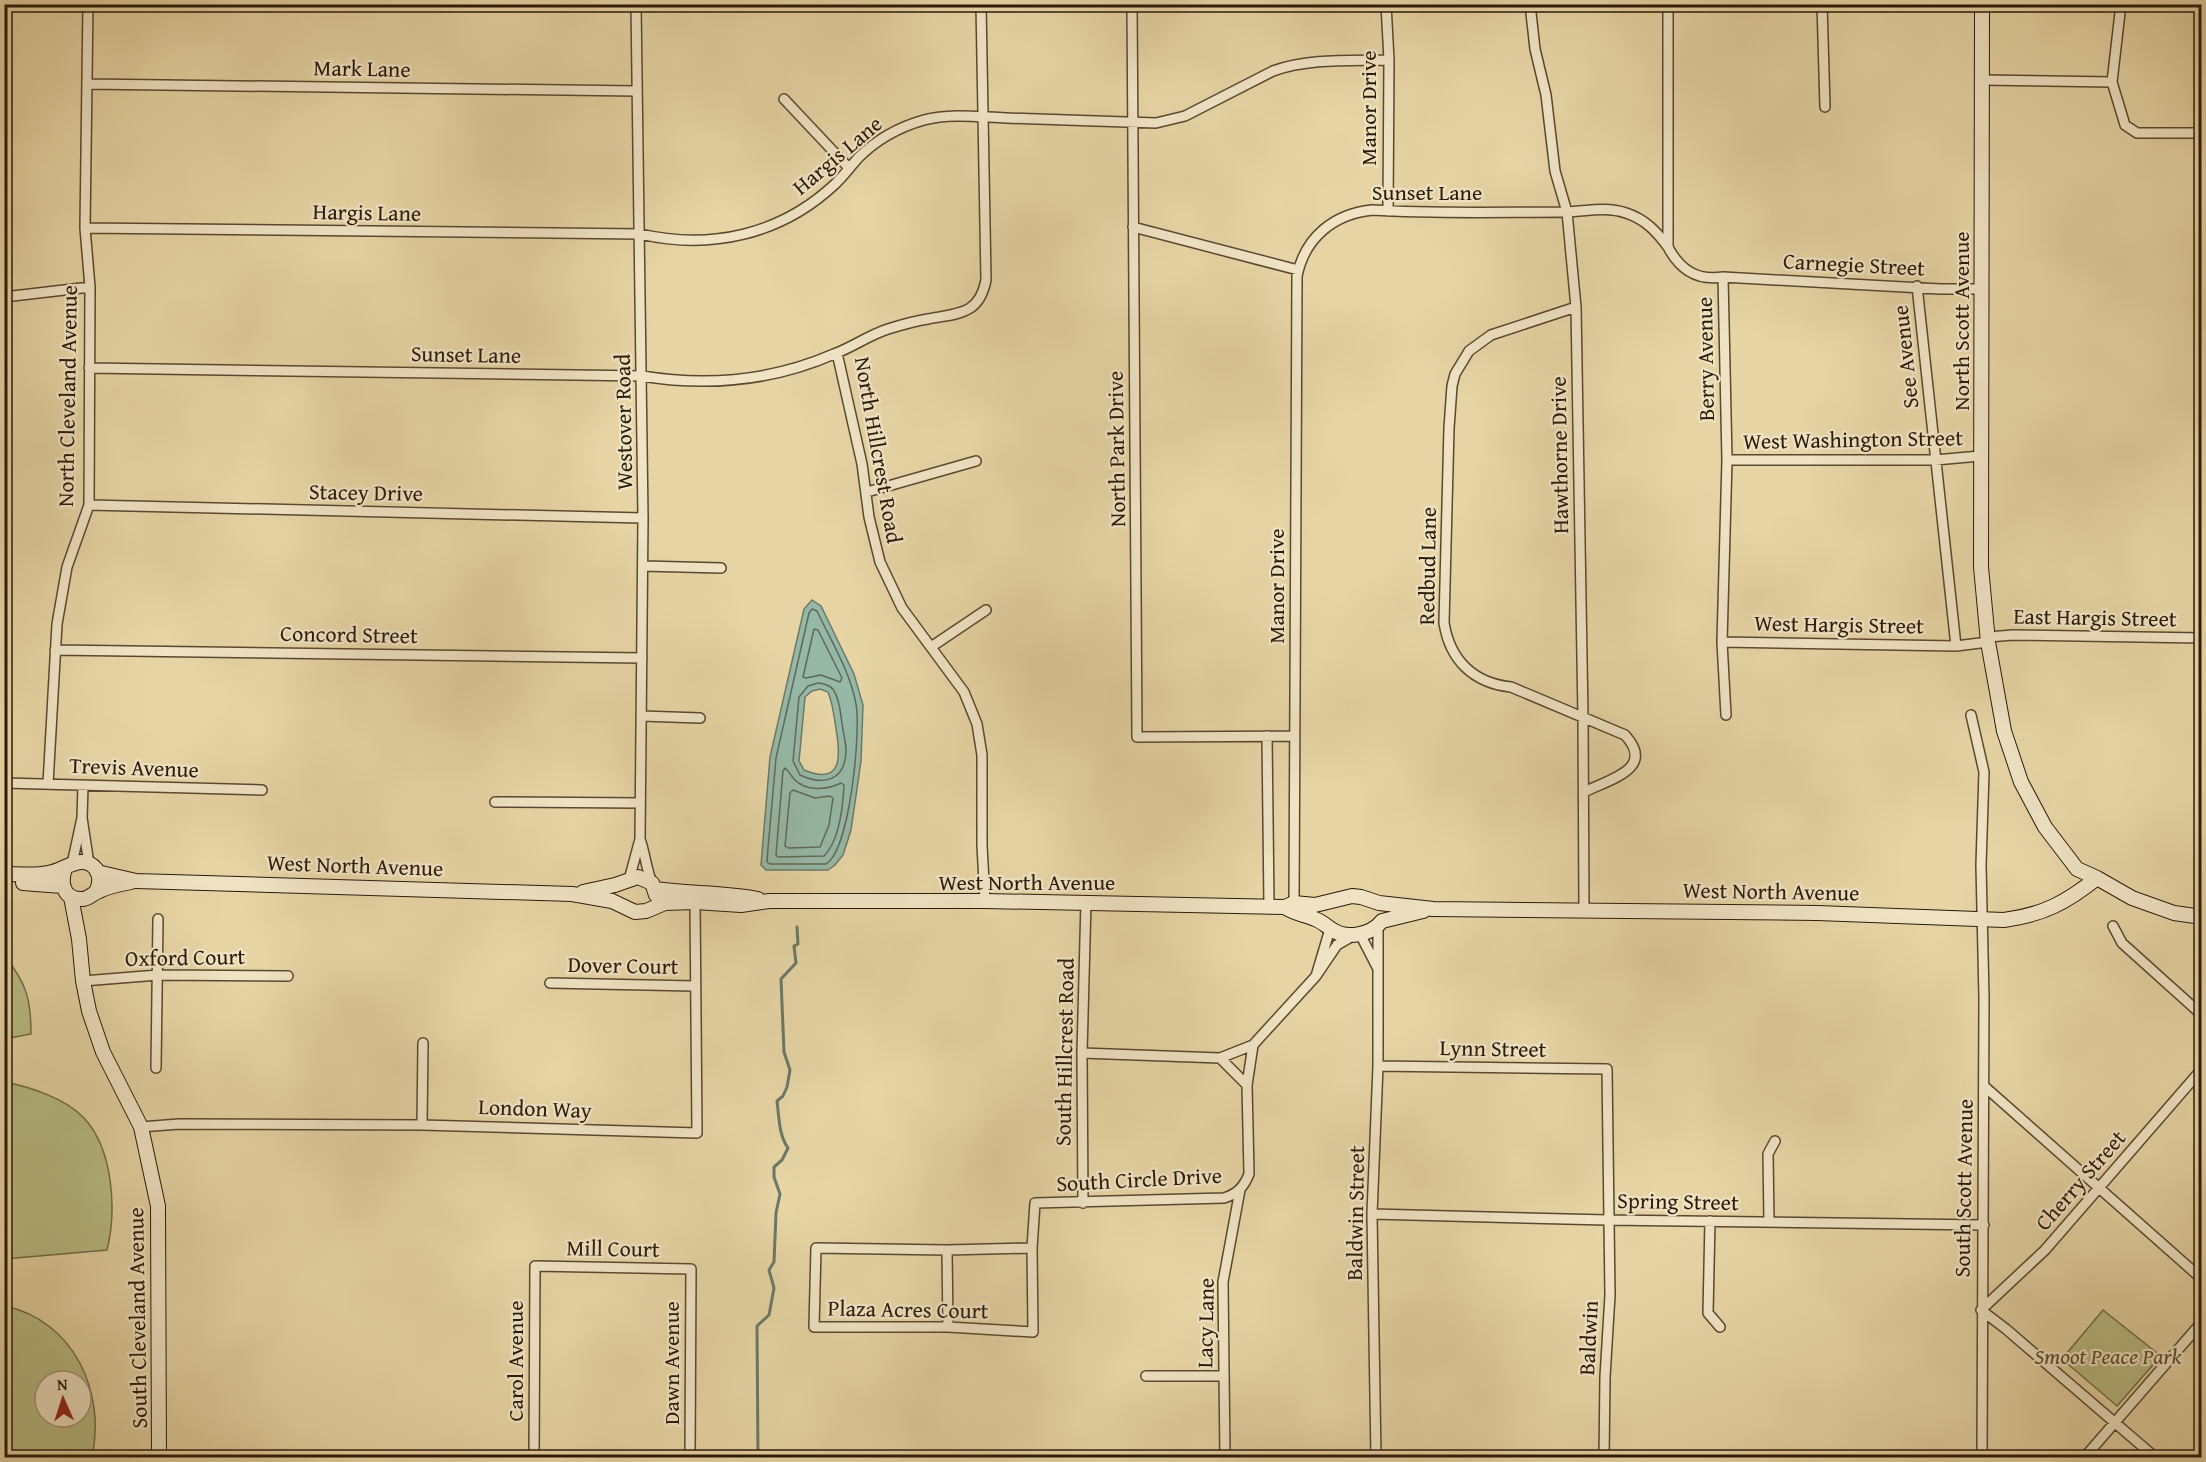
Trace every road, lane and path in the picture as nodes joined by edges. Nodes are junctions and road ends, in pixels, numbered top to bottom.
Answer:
1 (88, 4) edge
2 (636, 4) edge
3 (981, 4) edge
4 (1132, 4) edge
5 (1386, 4) edge
6 (1530, 4) edge
7 (1668, 4) edge
8 (1822, 4) edge
9 (1982, 4) edge
10 (2121, 4) edge
11 (1389, 60) junction
12 (1982, 81) junction
13 (2112, 82) junction
14 (88, 84) junction
15 (636, 91) junction
16 (784, 99) dead end
17 (1825, 107) dead end
18 (982, 117) junction
19 (1132, 122) junction
20 (2202, 133) edge
21 (849, 168) junction
22 (1388, 211) junction
23 (1567, 212) junction
24 (1133, 227) junction
25 (85, 228) junction
26 (640, 234) junction
27 (1668, 247) junction
28 (1298, 270) junction
29 (1723, 277) junction
30 (1917, 286) junction
31 (90, 287) junction
32 (1983, 289) junction
33 (4, 297) edge
34 (1576, 307) junction
35 (837, 353) junction
36 (89, 368) junction
37 (642, 376) junction
38 (1980, 456) junction
39 (1727, 460) junction
40 (1935, 460) junction
41 (976, 461) dead end
42 (867, 492) junction
43 (89, 505) junction
44 (643, 518) junction
45 (643, 566) junction
46 (721, 568) dead end
47 (986, 610) dead end
48 (2202, 638) edge
49 (1988, 640) junction
50 (1722, 642) junction
51 (1956, 645) junction
52 (931, 647) junction
53 (55, 650) junction
54 (642, 657) junction
55 (1726, 715) dead end
56 (1971, 715) dead end
57 (641, 716) junction
58 (1583, 717) junction
59 (700, 718) dead end
60 (1267, 736) junction
61 (1294, 736) junction
62 (4, 783) edge
63 (48, 784) junction
64 (83, 786) junction
65 (262, 790) dead end
66 (1584, 792) junction
67 (495, 802) dead end
68 (640, 803) junction
69 (82, 818) junction
70 (640, 839) junction
71 (69, 866) junction
72 (93, 868) junction
73 (4, 874) edge
74 (2097, 878) junction
75 (629, 880) junction
76 (136, 881) junction
77 (4, 882) edge
78 (654, 886) junction
79 (67, 891) junction
80 (572, 894) junction
81 (92, 895) junction
82 (769, 901) junction
83 (985, 901) junction
84 (695, 902) junction
85 (1086, 902) junction
86 (1329, 903) junction
87 (1379, 903) junction
88 (1269, 905) junction
89 (1289, 905) junction
90 (626, 907) junction
91 (651, 908) junction
92 (1433, 909) junction
93 (1584, 909) junction
94 (2202, 917) edge
95 (1982, 918) junction
96 (158, 920) dead end
97 (1380, 924) junction
98 (2113, 926) dead end
99 (1329, 927) junction
100 (1357, 935) junction
101 (79, 939) junction
102 (1378, 969) junction
103 (158, 975) junction
104 (288, 976) dead end
105 (1316, 976) junction
106 (83, 981) junction
107 (550, 983) dead end
108 (694, 986) junction
109 (2202, 1015) edge
110 (423, 1043) dead end
111 (1253, 1045) junction
112 (1082, 1053) junction
113 (1220, 1058) junction
114 (1378, 1065) junction
115 (156, 1068) dead end
116 (2202, 1069) edge
117 (1607, 1070) joint
118 (1247, 1085) junction
119 (1984, 1086) junction
120 (422, 1125) junction
121 (141, 1127) junction
122 (1774, 1141) dead end
123 (2099, 1188) junction
124 (1240, 1190) junction
125 (1035, 1203) joint
126 (1083, 1203) junction
127 (1372, 1214) junction
128 (1607, 1220) junction
129 (1710, 1221) junction
130 (1769, 1222) junction
131 (1984, 1225) junction
132 (1032, 1248) junction
133 (947, 1250) junction
134 (535, 1266) joint
135 (691, 1269) joint
136 (2202, 1279) edge
137 (1981, 1310) junction
138 (2202, 1322) edge
139 (948, 1327) junction
140 (1720, 1327) dead end
141 (1146, 1376) dead end
142 (1224, 1376) junction
143 (2115, 1421) junction
144 (159, 1458) edge
145 (534, 1458) edge
146 (690, 1458) edge
147 (1225, 1458) edge
148 (1376, 1458) edge
149 (1604, 1458) edge
150 (1982, 1458) edge
151 (2084, 1458) edge
152 (2156, 1458) edge

1 - 14 street, North Cleveland Avenue
2 - 15 street, Westover Road
3 - 18 street, North Hillcrest Road
4 - 19 street, North Park Drive
5 - 11 street, Manor Drive
6 - 23 street, Hawthorne Drive
7 - 27 street
8 - 17 street
9 - 12 main road, North Scott Avenue
10 - 13 street
11 - 19 street, Hargis Lane
11 - 22 street, Manor Drive
12 - 13 street
12 - 32 main road, North Scott Avenue
13 - 20 street
14 - 15 street, Mark Lane
14 - 25 street, North Cleveland Avenue
15 - 26 street, Westover Road
16 - 21 street
18 - 19 street, Hargis Lane
18 - 21 street, Hargis Lane
18 - 35 street, North Hillcrest Road
19 - 24 street, North Park Drive
21 - 26 street, Hargis Lane
22 - 23 street, Sunset Lane
22 - 28 street, Sunset Lane
23 - 27 street, Sunset Lane
23 - 34 street, Hawthorne Drive
24 - 28 street
24 - 60 street, North Park Drive
25 - 26 street, Hargis Lane
25 - 31 street, North Cleveland Avenue
26 - 37 street, Westover Road
27 - 29 street, Berry Avenue
28 - 61 street, Manor Drive
29 - 30 street, Carnegie Street
29 - 39 street, Berry Avenue
30 - 32 street, Carnegie Street
30 - 40 street, See Avenue
31 - 33 street
31 - 36 street, North Cleveland Avenue
32 - 38 main road, North Scott Avenue
34 - 58 street, Hawthorne Drive
34 - 58 street, Redbud Lane
35 - 37 street, Sunset Lane
35 - 42 street, North Hillcrest Road
36 - 37 street, Sunset Lane
36 - 43 street, North Cleveland Avenue
37 - 44 street, Westover Road
38 - 40 street, West Washington Street
38 - 49 main road, North Scott Avenue
39 - 40 street, West Washington Street
39 - 50 street, Berry Avenue
40 - 51 street, See Avenue
41 - 42 street
42 - 52 street, North Hillcrest Road
43 - 44 street, Stacey Drive
43 - 53 street, North Cleveland Avenue
44 - 45 street, Westover Road
45 - 46 street
45 - 54 street, Westover Road
47 - 52 street
48 - 49 street, East Hargis Street
49 - 51 street, East Hargis Street
49 - 74 main road, North Scott Avenue
50 - 51 street, West Hargis Street
50 - 55 street, Berry Avenue
52 - 83 street, North Hillcrest Road
53 - 54 street, Concord Street
53 - 63 street, North Cleveland Avenue
54 - 57 street, Westover Road
56 - 95 street
57 - 59 street
57 - 68 street, Westover Road
58 - 66 street, Hawthorne Drive
58 - 66 street, Redbud Lane
60 - 61 street, North Park Drive
60 - 88 street
61 - 89 street, Manor Drive
62 - 63 street, Trevis Avenue
63 - 64 street, Trevis Avenue
64 - 65 street, Trevis Avenue
64 - 69 street
66 - 93 street, Hawthorne Drive
67 - 68 street
68 - 70 street, Westover Road
69 - 71 street
69 - 72 street
70 - 75 street, Westover Road
70 - 78 street, Westover Road
71 - 72 main road, West North Avenue
71 - 73 main road, West North Avenue
71 - 79 main road
72 - 76 main road, West North Avenue
72 - 81 main road
74 - 94 main road, North Scott Avenue
74 - 95 main road, West North Avenue
75 - 78 main road, West North Avenue
75 - 80 main road, West North Avenue
75 - 90 main road
76 - 80 main road, West North Avenue
76 - 81 main road, West North Avenue
77 - 79 main road, West North Avenue
78 - 82 main road, West North Avenue
78 - 91 main road
79 - 81 main road, West North Avenue
79 - 101 main road, South Cleveland Avenue
80 - 90 main road, West North Avenue
81 - 101 main road, South Cleveland Avenue
82 - 83 main road, West North Avenue
82 - 84 main road, West North Avenue
83 - 85 main road, West North Avenue
84 - 91 main road, West North Avenue
84 - 108 street, London Way
85 - 88 main road, West North Avenue
85 - 112 street, South Hillcrest Road
86 - 87 main road, West North Avenue
86 - 89 main road, West North Avenue
86 - 99 main road
87 - 92 main road, West North Avenue
87 - 97 main road
88 - 89 main road, West North Avenue
89 - 99 main road, West North Avenue
90 - 91 main road, West North Avenue
92 - 93 main road, West North Avenue
92 - 97 main road, West North Avenue
93 - 95 main road, West North Avenue
95 - 119 street, South Scott Avenue
96 - 103 street
97 - 100 main road, West North Avenue
97 - 102 street, Baldwin Street
98 - 109 street
99 - 100 main road, West North Avenue
99 - 105 street
100 - 102 street, Baldwin Street
100 - 105 street
101 - 106 main road, South Cleveland Avenue
102 - 114 street, Baldwin Street
103 - 104 street, Oxford Court
103 - 106 street, Oxford Court
103 - 115 street
105 - 111 street
106 - 121 main road, South Cleveland Avenue
107 - 108 street, Dover Court
108 - 120 street, London Way
110 - 120 street
111 - 113 street
111 - 118 street, South Circle Drive
112 - 113 street
112 - 126 street, South Hillcrest Road
113 - 118 street
114 - 117 street, Lynn Street
114 - 127 street, Baldwin Street
116 - 123 street, Cherry Street
117 - 128 street, Baldwin
118 - 124 street, South Circle Drive
119 - 123 street
119 - 131 street, South Scott Avenue
120 - 121 street, London Way
121 - 144 main road, South Cleveland Avenue
122 - 130 street
123 - 136 street
123 - 137 street, Cherry Street
124 - 126 street, South Circle Drive
124 - 142 street, Lacy Lane
125 - 126 street, South Circle Drive
125 - 132 street, Plaza Acres Court
127 - 128 street, Spring Street
127 - 148 street, Baldwin Street
128 - 129 street, Spring Street
128 - 149 street, Baldwin
129 - 130 street, Spring Street
129 - 140 street
130 - 131 street, Spring Street
131 - 137 street, South Scott Avenue
132 - 133 street, Plaza Acres Court
132 - 139 street, Plaza Acres Court
133 - 139 street
133 - 139 street, Plaza Acres Court
134 - 135 street, Mill Court
134 - 145 street, Carol Avenue
135 - 146 street, Dawn Avenue
137 - 143 street
137 - 150 street, South Scott Avenue
138 - 143 street
141 - 142 street
142 - 147 street, Lacy Lane
143 - 151 street
143 - 152 street

